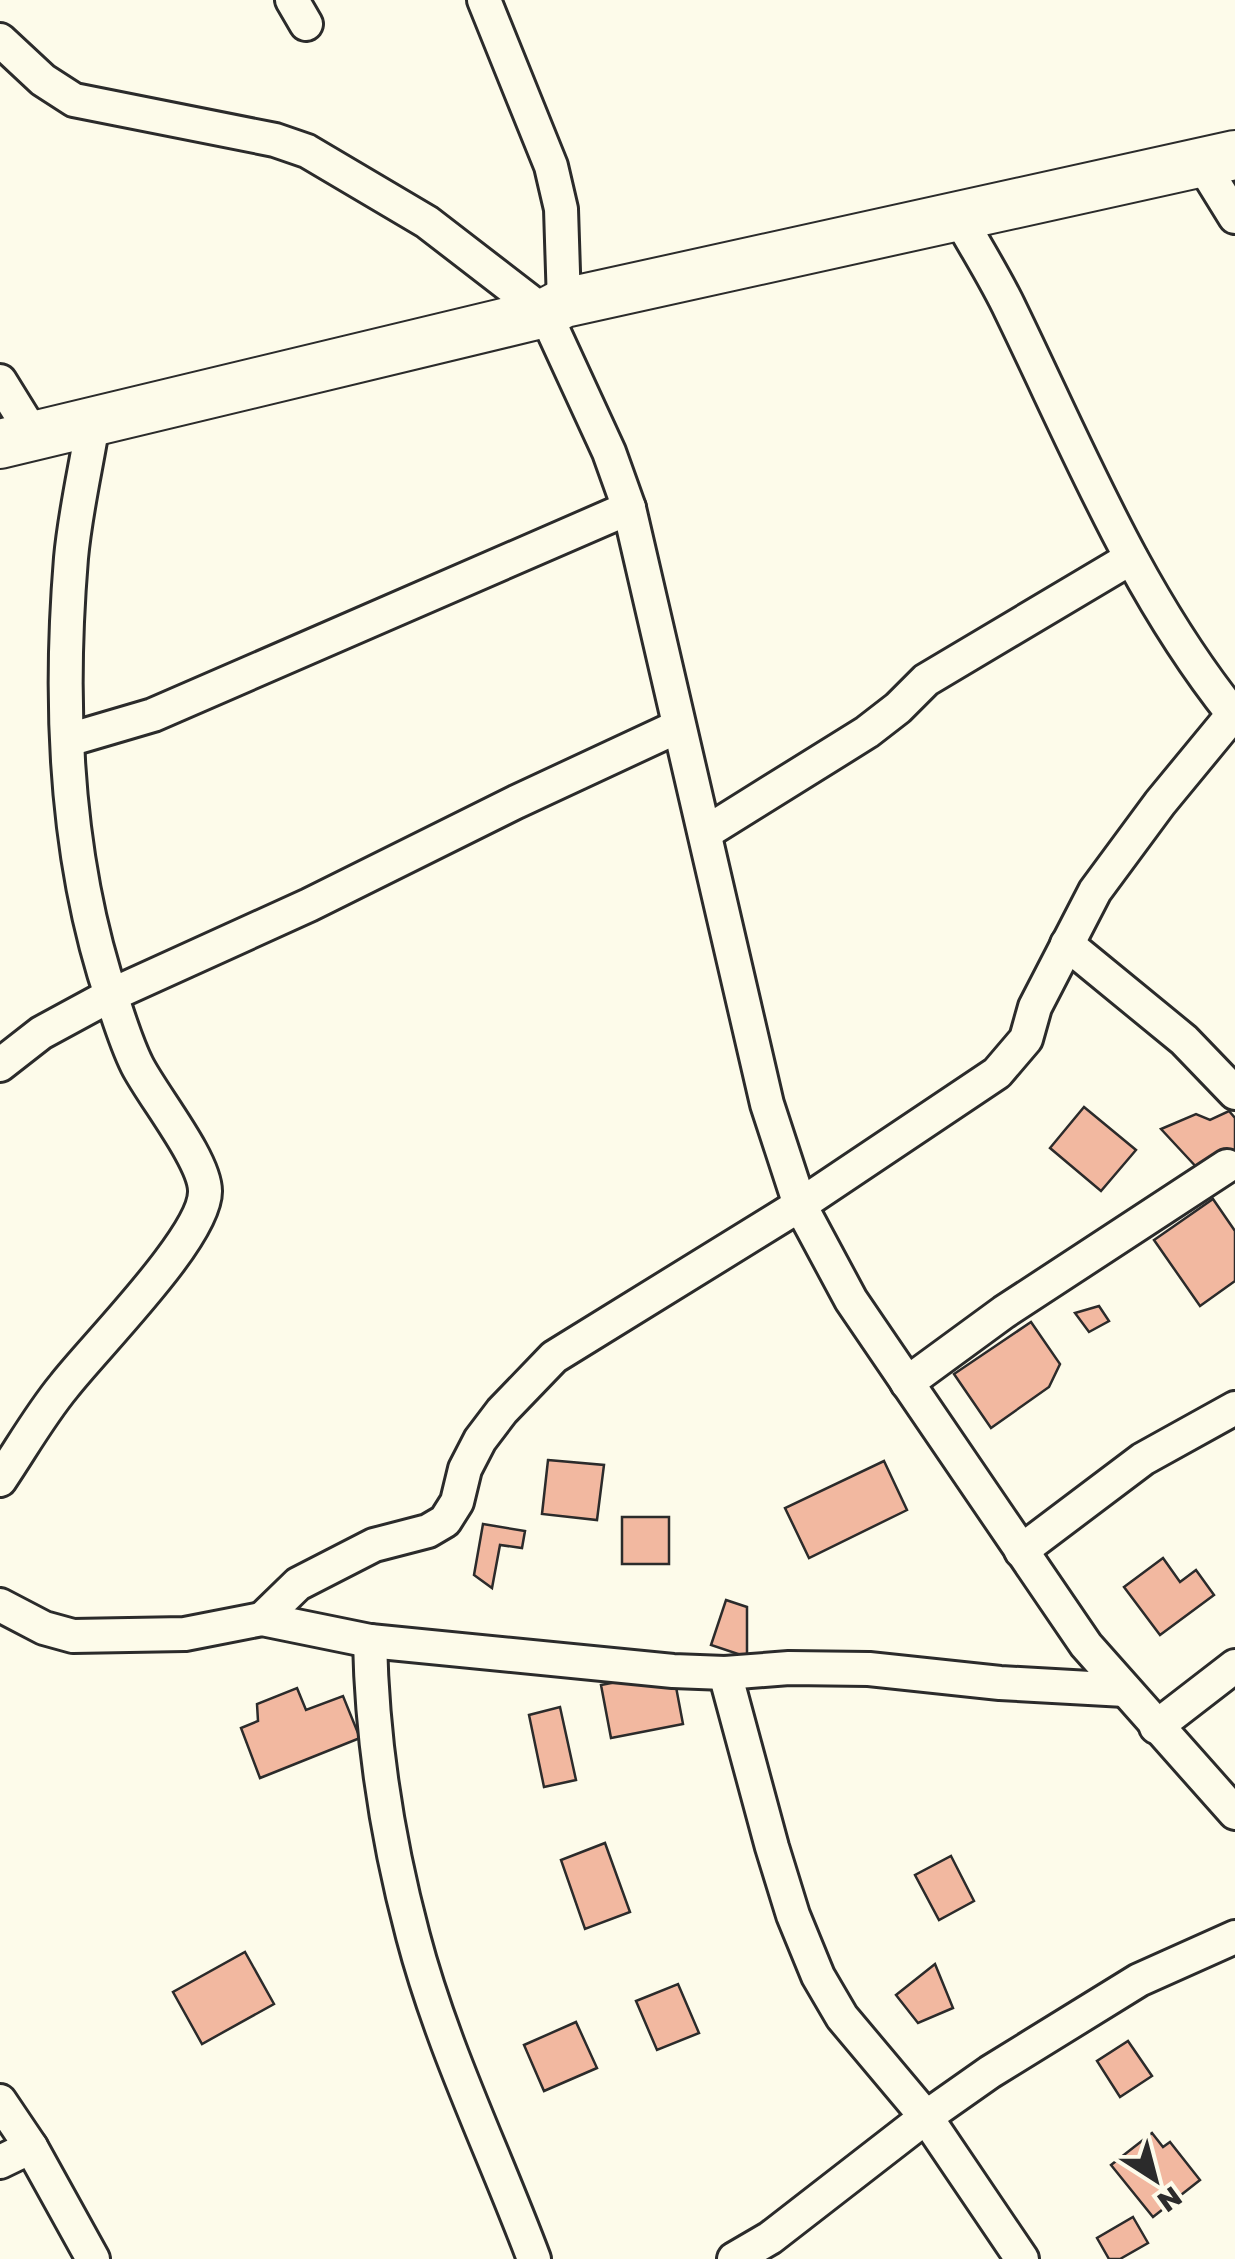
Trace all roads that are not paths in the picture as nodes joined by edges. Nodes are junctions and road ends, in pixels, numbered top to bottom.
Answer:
1 (484, 0) edge
2 (0, 40) edge
3 (1218, 159) edge
4 (1235, 216) edge
5 (959, 217) junction
6 (555, 308) junction
7 (0, 381) edge
8 (94, 423) junction
9 (17, 440) edge
10 (629, 508) junction
11 (1131, 558) junction
12 (1234, 713) edge
13 (677, 727) junction
14 (68, 740) junction
15 (705, 832) junction
16 (1067, 944) junction
17 (111, 995) junction
18 (0, 1066) edge
19 (1235, 1093) edge
20 (1227, 1166) dead end
21 (800, 1204) junction
22 (907, 1383) junction
23 (1235, 1408) edge
24 (0, 1480) edge
25 (1021, 1551) junction
26 (0, 1605) edge
27 (262, 1620) junction
28 (370, 1641) junction
29 (1235, 1666) edge
30 (725, 1674) junction
31 (1125, 1690) junction
32 (1156, 1727) junction
33 (1235, 1813) edge
34 (1235, 1938) edge
35 (0, 2101) edge
36 (926, 2116) junction
37 (30, 2147) junction
38 (0, 2162) edge
39 (92, 2259) edge
40 (534, 2259) edge
41 (734, 2259) edge
42 (1022, 2259) edge

1 - 6 street
2 - 6 street
3 - 4 street
3 - 5 street
5 - 6 street
5 - 11 street
6 - 8 street
6 - 10 street
7 - 9 street
8 - 9 street
8 - 14 street
10 - 13 street
10 - 14 street
11 - 12 street
11 - 15 street
12 - 16 street
13 - 15 street
13 - 17 street
14 - 17 street
15 - 21 street
16 - 19 street
16 - 21 street
17 - 18 street
17 - 24 street
20 - 22 street
21 - 22 street
21 - 27 street
22 - 25 street
23 - 25 street
25 - 31 street
26 - 27 street
27 - 28 street
28 - 30 street
28 - 40 street
29 - 32 street
30 - 31 street
30 - 36 street
31 - 32 street
32 - 33 street
34 - 36 street
35 - 37 street
36 - 41 street
36 - 42 street
37 - 38 street
37 - 39 street

